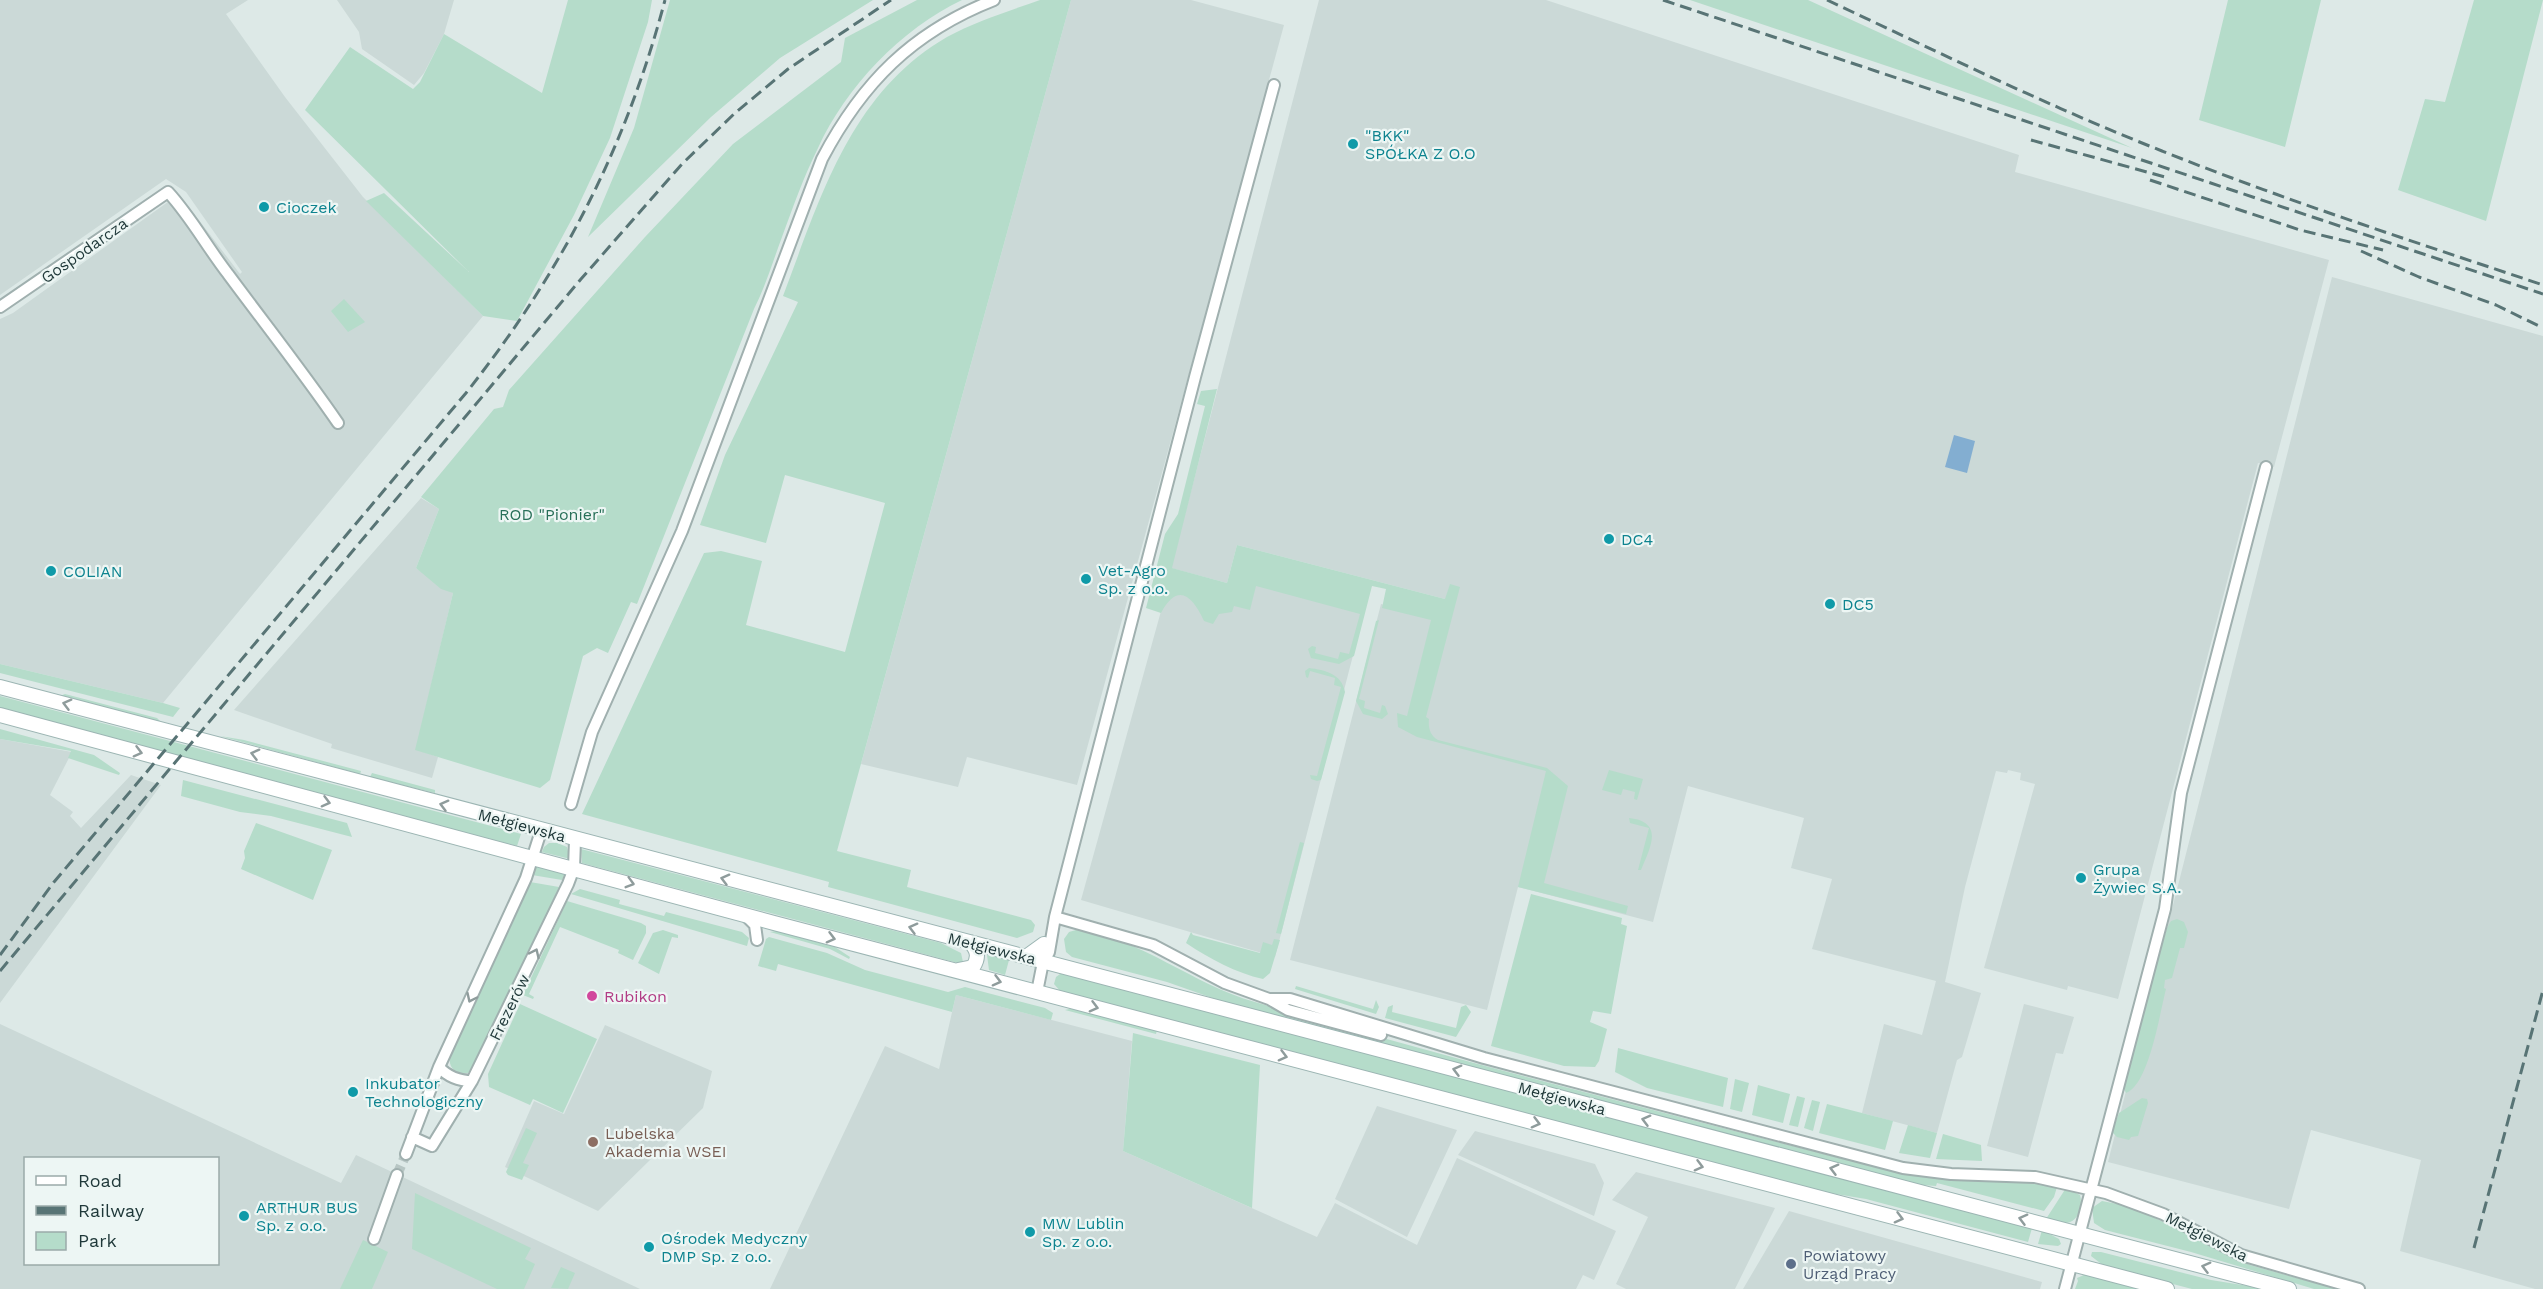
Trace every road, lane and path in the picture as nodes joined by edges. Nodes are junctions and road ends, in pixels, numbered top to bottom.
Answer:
1 (993, 0) edge
2 (1275, 85) dead end
3 (0, 308) edge
4 (338, 423) dead end
5 (2266, 467) dead end
6 (0, 687) edge
7 (0, 715) edge
8 (571, 804) dead end
9 (541, 831) junction
10 (575, 840) junction
11 (533, 857) junction
12 (574, 868) junction
13 (745, 915) junction
14 (1055, 917) junction
15 (774, 923) junction
16 (970, 942) junction
17 (1044, 944) junction
18 (1026, 957) junction
19 (1044, 961) junction
20 (956, 970) junction
21 (1037, 992) junction
22 (439, 1067) junction
23 (472, 1081) junction
24 (412, 1137) junction
25 (406, 1154) tunnel mouth
26 (397, 1175) tunnel mouth
27 (2091, 1189) junction
28 (2079, 1234) junction
29 (374, 1239) dead end
30 (2072, 1264) junction
31 (2066, 1289) edge
32 (2167, 1289) edge
33 (2289, 1289) edge
34 (2359, 1289) edge

1 - 8 street
2 - 14 street
3 - 4 street, Gospodarcza
5 - 27 street
9 -> 6 main road, Mełgiewska
7 -> 11 main road, Mełgiewska
9 - 10 main road, Mełgiewska
9 - 11 street
10 - 12 street, Frezerów
16 -> 10 main road, Mełgiewska
11 - 12 main road, Mełgiewska
11 -> 22 street
12 -> 13 main road, Mełgiewska
23 -> 12 street, Frezerów
13 - 15 main road, Mełgiewska
13 - 15 street
14 - 17 street, Mełgiewska
14 - 19 street, Mełgiewska
14 - 27 street, Mełgiewska
15 -> 20 main road, Mełgiewska
16 - 18 main road, Mełgiewska
16 - 20 main road
17 - 18 main road
17 - 19 street, Mełgiewska
18 - 19 main road, Mełgiewska
19 - 21 street, Mełgiewska
28 -> 19 main road, Mełgiewska
20 -> 21 main road, Mełgiewska
21 -> 30 main road, Mełgiewska
22 - 23 street
22 - 24 street
23 - 24 street, Frezerów
24 - 25 street
26 - 29 street
27 - 28 street
27 - 34 street, Mełgiewska
28 - 30 street
33 -> 28 main road, Mełgiewska
30 - 31 street
30 - 32 main road, Mełgiewska

